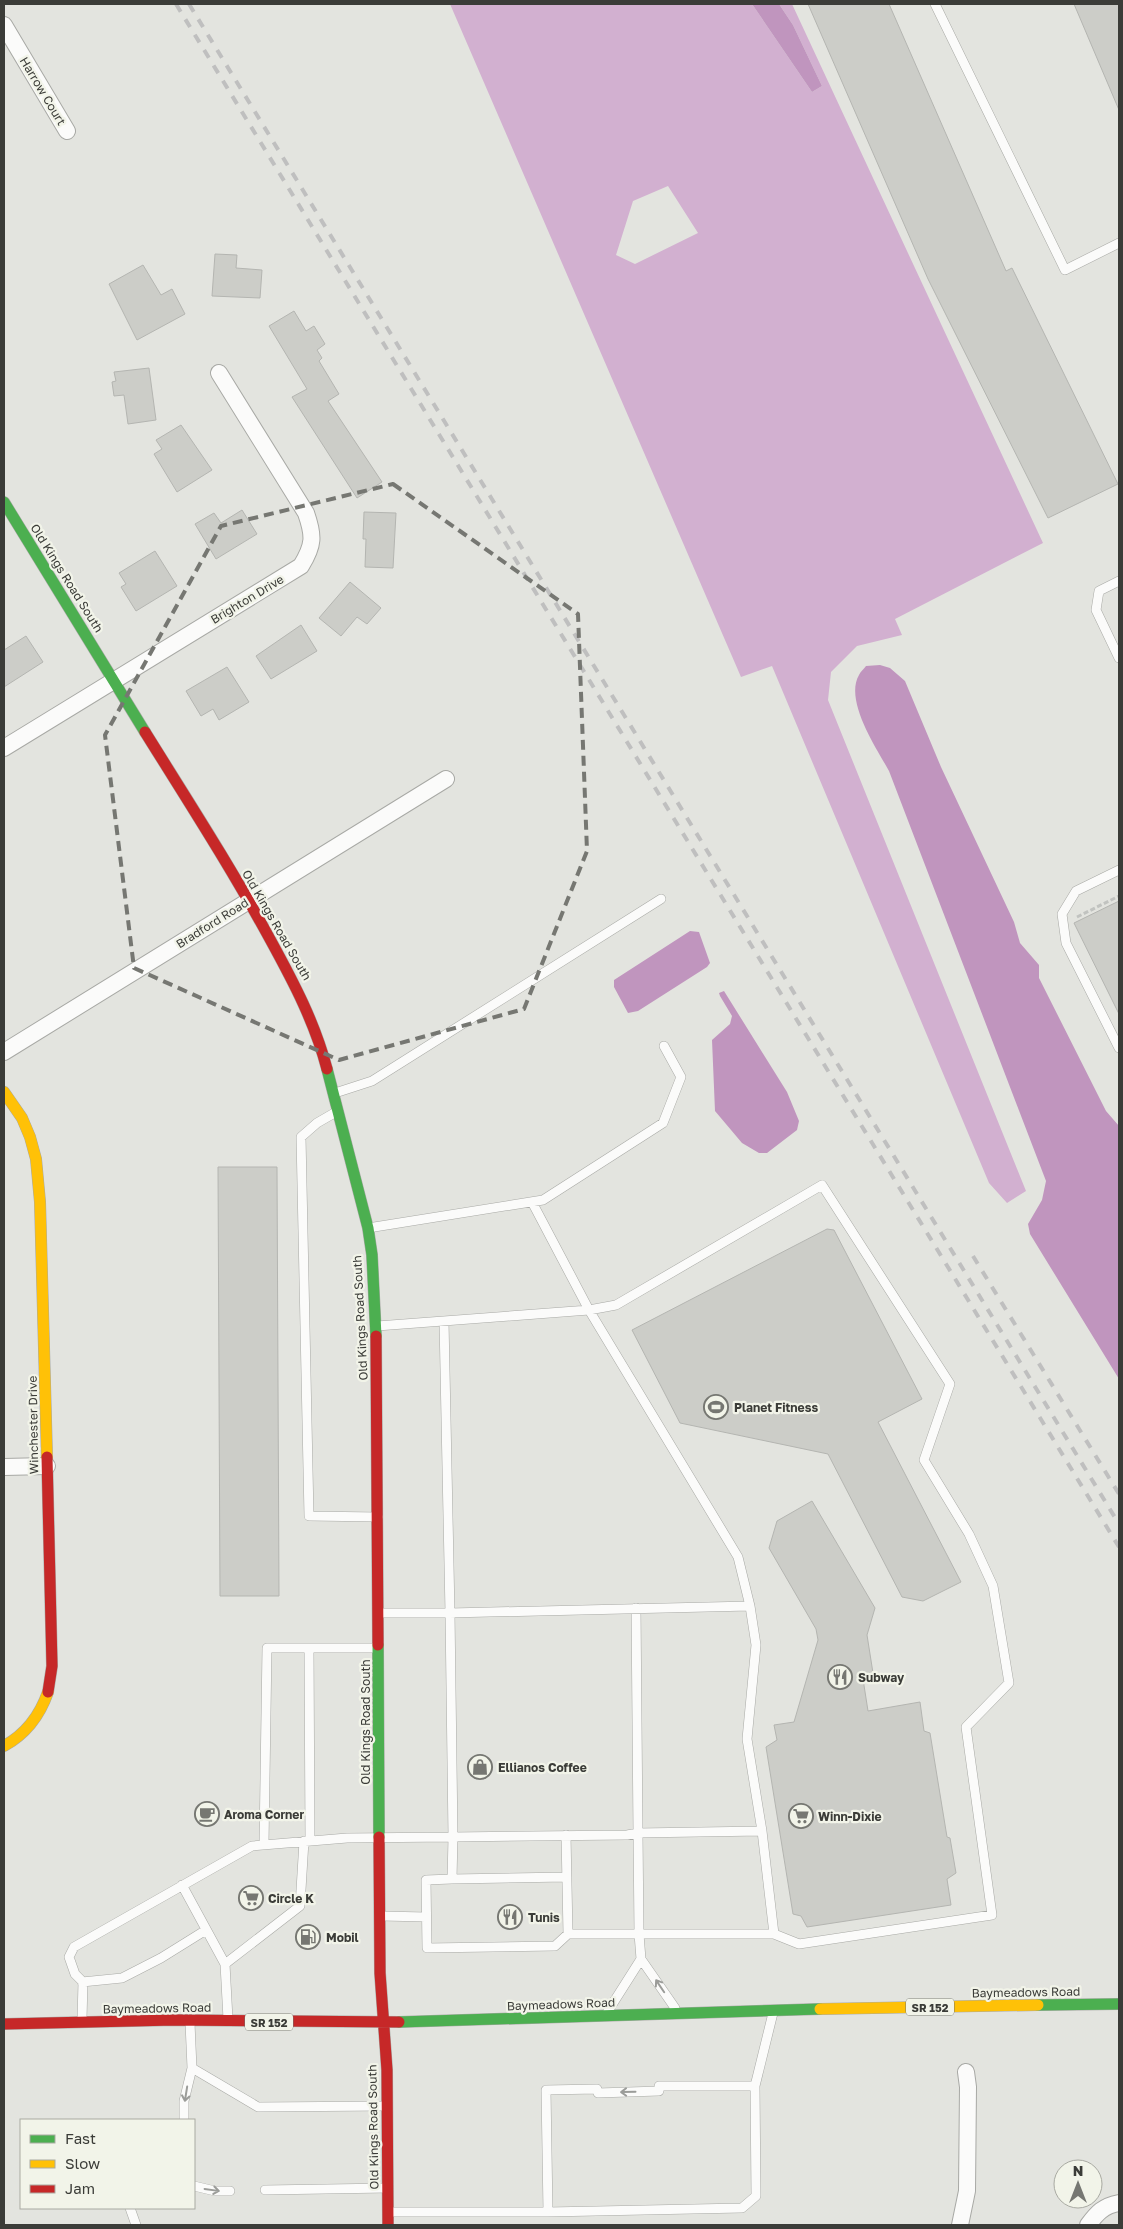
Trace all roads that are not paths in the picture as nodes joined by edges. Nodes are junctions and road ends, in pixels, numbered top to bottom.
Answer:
1 (935, 4) edge
2 (4, 25) edge
3 (68, 131) dead end
4 (1119, 243) edge
5 (219, 373) dead end
6 (4, 502) edge
7 (1119, 581) edge
8 (1119, 658) edge
9 (114, 680) junction
10 (4, 748) edge
11 (446, 779) dead end
12 (1119, 870) edge
13 (661, 899) dead end
14 (249, 900) junction
15 (664, 1046) dead end
16 (1119, 1048) edge
17 (4, 1052) edge
18 (4, 1092) edge
19 (334, 1093) junction
20 (339, 1110) junction
21 (532, 1202) junction
22 (368, 1228) junction
23 (589, 1310) junction
24 (444, 1321) junction
25 (375, 1326) junction
26 (48, 1466) junction
27 (4, 1467) edge
28 (378, 1517) junction
29 (750, 1606) junction
30 (636, 1608) junction
31 (379, 1612) junction
32 (450, 1614) junction
33 (309, 1648) junction
34 (380, 1648) junction
35 (4, 1746) edge
36 (762, 1831) junction
37 (638, 1833) junction
38 (566, 1836) junction
39 (452, 1837) junction
40 (379, 1838) junction
41 (307, 1841) junction
42 (264, 1844) junction
43 (567, 1877) junction
44 (452, 1879) junction
45 (182, 1885) junction
46 (379, 1916) junction
47 (426, 1917) junction
48 (206, 1930) junction
49 (568, 1934) junction
50 (639, 1934) junction
51 (774, 1934) junction
52 (641, 1959) junction
53 (225, 1964) junction
54 (82, 1982) junction
55 (1119, 2004) edge
56 (774, 2010) junction
57 (679, 2014) junction
58 (605, 2016) junction
59 (190, 2020) junction
60 (228, 2021) junction
61 (82, 2022) junction
62 (384, 2023) junction
63 (4, 2024) edge
64 (192, 2068) junction
65 (966, 2072) dead end
66 (755, 2086) junction
67 (388, 2106) junction
68 (184, 2119) edge
69 (195, 2186) edge
70 (388, 2188) junction
71 (265, 2190) dead end
72 (230, 2191) dead end
73 (1119, 2203) edge
74 (130, 2209) edge
75 (388, 2212) junction
76 (548, 2212) junction
77 (136, 2225) edge
78 (388, 2225) edge
79 (960, 2225) edge
80 (1088, 2225) edge

1 - 4 lane
2 - 3 street, Harrow Court
5 - 9 street, Brighton Drive
6 - 9 street, Old Kings Road South
7 - 8 lane
9 - 10 street, Brighton Drive
9 - 14 street, Old Kings Road South
11 - 14 street, Bradford Road
12 - 16 lane
13 - 19 lane
14 - 17 street, Bradford Road
14 - 19 street, Old Kings Road South
15 - 21 lane
18 - 26 street, Winchester Drive
19 - 20 street, Old Kings Road South
20 - 22 street, Old Kings Road South
20 - 28 lane
21 - 22 lane
21 - 23 lane
22 - 25 street, Old Kings Road South
23 - 24 lane
23 - 29 lane
23 - 51 lane
24 - 25 lane
24 - 32 lane
25 - 28 street, Old Kings Road South
26 - 27 street
26 - 35 street, Winchester Drive
28 - 31 street, Old Kings Road South
29 - 30 lane
29 - 36 lane
30 - 32 lane
30 - 37 lane
31 - 32 lane
31 - 34 street, Old Kings Road South
32 - 39 lane
33 - 34 lane
33 - 41 lane
33 - 42 lane
34 - 40 street, Old Kings Road South
36 - 37 lane
36 - 51 lane
37 - 38 lane
37 - 50 lane
38 - 39 lane
38 - 43 lane
39 - 40 lane
39 - 44 lane
40 - 41 lane
40 - 46 street, Old Kings Road South
41 - 42 lane
41 - 53 lane
42 - 45 lane
43 - 44 lane
43 - 49 lane
44 - 47 lane
45 - 48 lane
45 - 54 lane
46 - 47 lane
46 - 62 street, Old Kings Road South
47 - 49 lane
48 - 53 lane
48 - 54 lane
49 - 50 lane
50 - 51 lane
50 - 52 lane
57 -> 52 lane
52 - 58 lane
53 - 60 lane
54 - 61 lane
55 - 56 street, Baymeadows Road / SR 152
56 - 57 street, Baymeadows Road / SR 152
56 - 66 lane
57 - 58 street, Baymeadows Road / SR 152
58 - 62 street, Baymeadows Road / SR 152
59 - 60 street, Baymeadows Road / SR 152
59 - 61 street, Baymeadows Road / SR 152
59 - 64 lane
60 - 62 street, Baymeadows Road / SR 152
61 - 63 street, Baymeadows Road / SR 152
62 - 67 street, Old Kings Road South
64 - 67 lane
64 -> 68 lane
65 - 79 street
66 - 76 lane
66 -> 76 lane
67 - 70 street, Old Kings Road South
69 -> 72 lane
70 - 71 lane
70 - 75 street, Old Kings Road South
73 - 80 street
74 - 77 lane
75 - 76 lane
75 - 78 street, Old Kings Road South

